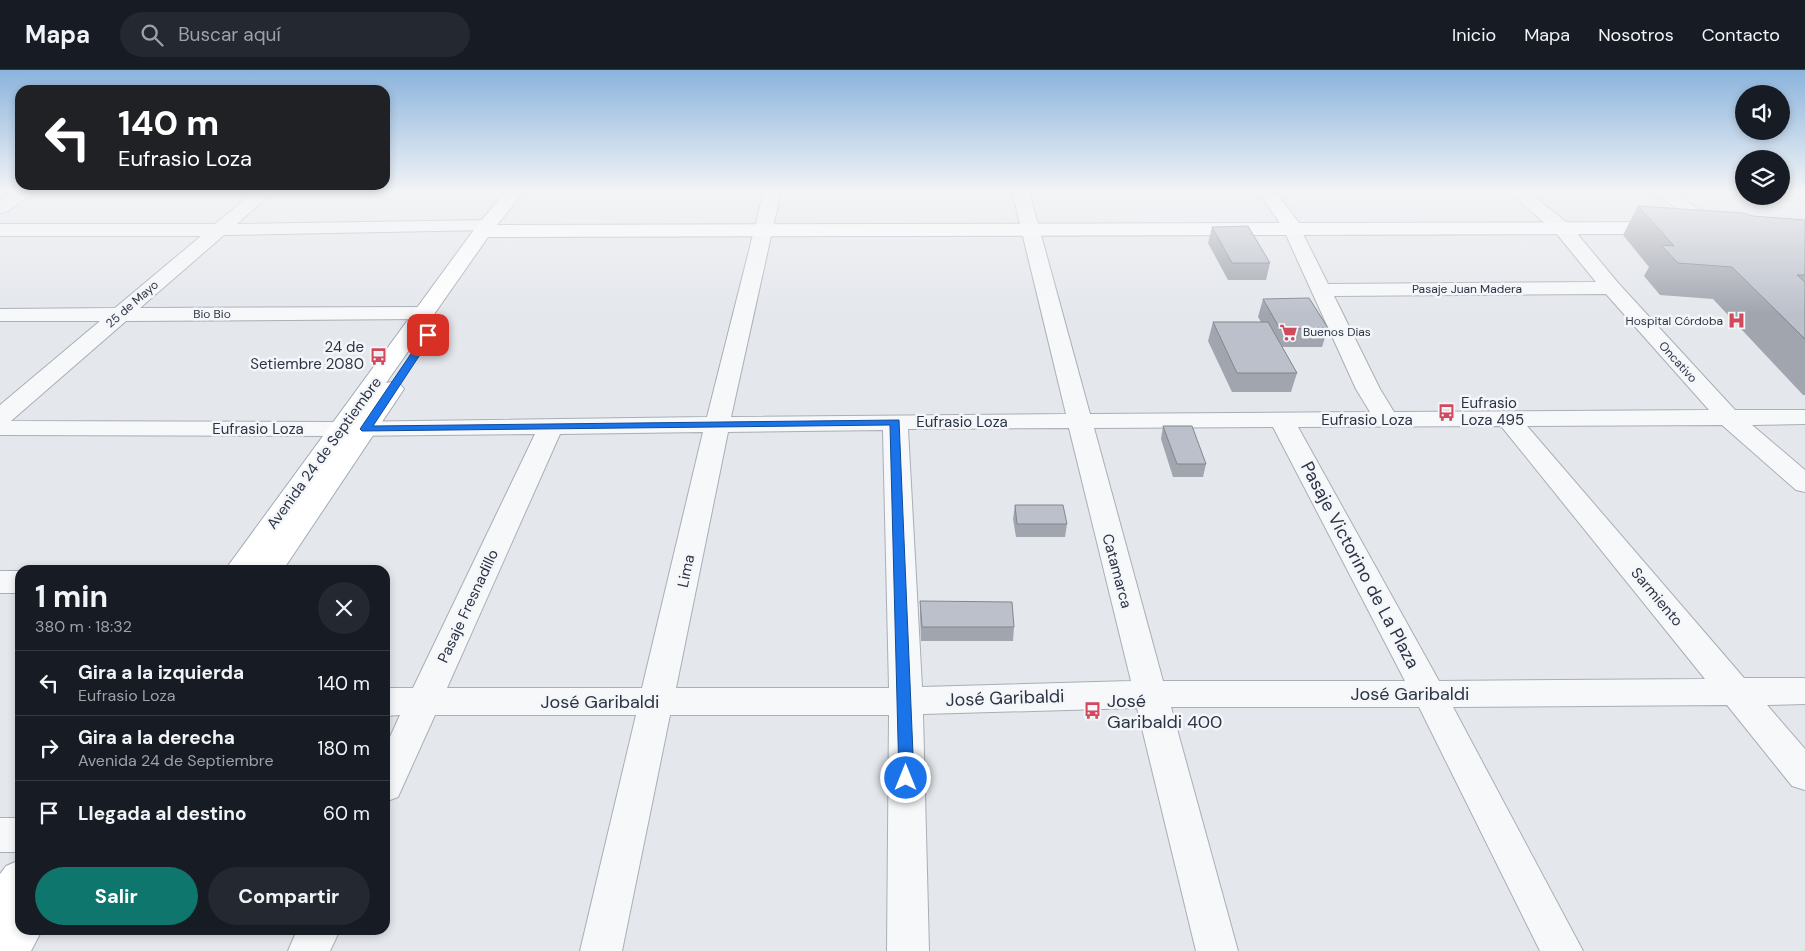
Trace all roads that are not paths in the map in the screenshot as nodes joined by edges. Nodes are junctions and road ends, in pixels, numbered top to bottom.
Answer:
1 (217, 232) edge
2 (491, 232) edge
3 (492, 232) edge
4 (763, 232) edge
5 (1031, 232) edge
6 (1295, 232) edge
7 (1565, 232) edge
8 (1612, 288) junction
9 (1322, 290) junction
10 (424, 313) junction
11 (121, 314) junction
12 (0, 315) edge
13 (0, 417) edge
14 (1805, 417) edge
15 (1730, 418) junction
16 (1282, 419) junction
17 (1508, 419) junction
18 (1388, 420) junction
19 (1078, 421) junction
20 (895, 422) junction
21 (717, 425) junction
22 (550, 426) junction
23 (0, 428) edge
24 (341, 429) junction
25 (366, 429) junction
26 (1805, 484) edge
27 (244, 565) edge
28 (271, 565) edge
29 (0, 582) edge
30 (15, 582) edge
31 (1805, 691) edge
32 (1736, 692) junction
33 (1150, 694) junction
34 (1429, 694) junction
35 (906, 700) junction
36 (390, 702) edge
37 (424, 702) junction
38 (657, 702) junction
39 (390, 775) edge
40 (1805, 775) edge
41 (0, 835) edge
42 (15, 835) edge
43 (15, 886) edge
44 (0, 907) edge
45 (17, 935) edge
46 (317, 935) edge
47 (6, 951) edge
48 (309, 951) edge
49 (601, 951) edge
50 (908, 951) edge
51 (1217, 951) edge
52 (1562, 951) edge

1 - 11 street, 25 de Mayo
2 - 10 main road, Avenida 24 de Septiembre
3 - 25 main road, Avenida 24 de Septiembre
4 - 21 street, Lima
5 - 19 street, Catamarca
6 - 9 street
7 - 8 street, Oncativo
8 - 9 street, Pasaje Juan Madera
8 - 15 street, Oncativo
9 - 18 street
10 - 11 street, Bio Bio
10 - 24 main road, Avenida 24 de Septiembre
11 - 12 street, Bio Bio
11 - 13 street, 25 de Mayo
14 - 15 street, Eufrasio Loza
15 - 17 street, Eufrasio Loza
15 - 26 street, Oncativo
16 - 18 street, Eufrasio Loza
16 - 19 street, Eufrasio Loza
16 - 34 street, Pasaje Victorino de La Plaza
17 - 18 street, Eufrasio Loza
17 - 32 street, Sarmiento
19 - 20 street, Eufrasio Loza
19 - 33 street, Catamarca
20 - 21 street, Eufrasio Loza
20 - 35 street
21 - 22 street, Eufrasio Loza
21 - 38 street, Lima
22 - 25 street, Eufrasio Loza
22 - 37 street, Pasaje Fresnadillo
23 - 24 street, Eufrasio Loza
24 - 25 street, Eufrasio Loza
24 - 27 main road, Avenida 24 de Septiembre
25 - 28 main road, Avenida 24 de Septiembre
29 - 30 street
31 - 32 street, José Garibaldi
32 - 34 street, José Garibaldi
32 - 40 street, Sarmiento
33 - 34 street, José Garibaldi
33 - 35 street, José Garibaldi
33 - 51 street, Catamarca
34 - 52 street, Pasaje Victorino de La Plaza
35 - 38 street, José Garibaldi
35 - 50 street
36 - 37 street, José Garibaldi
37 - 38 street, José Garibaldi
37 - 39 street, Pasaje Fresnadillo
38 - 49 street, Lima
41 - 42 street
43 - 44 main road
45 - 47 main road
46 - 48 street

